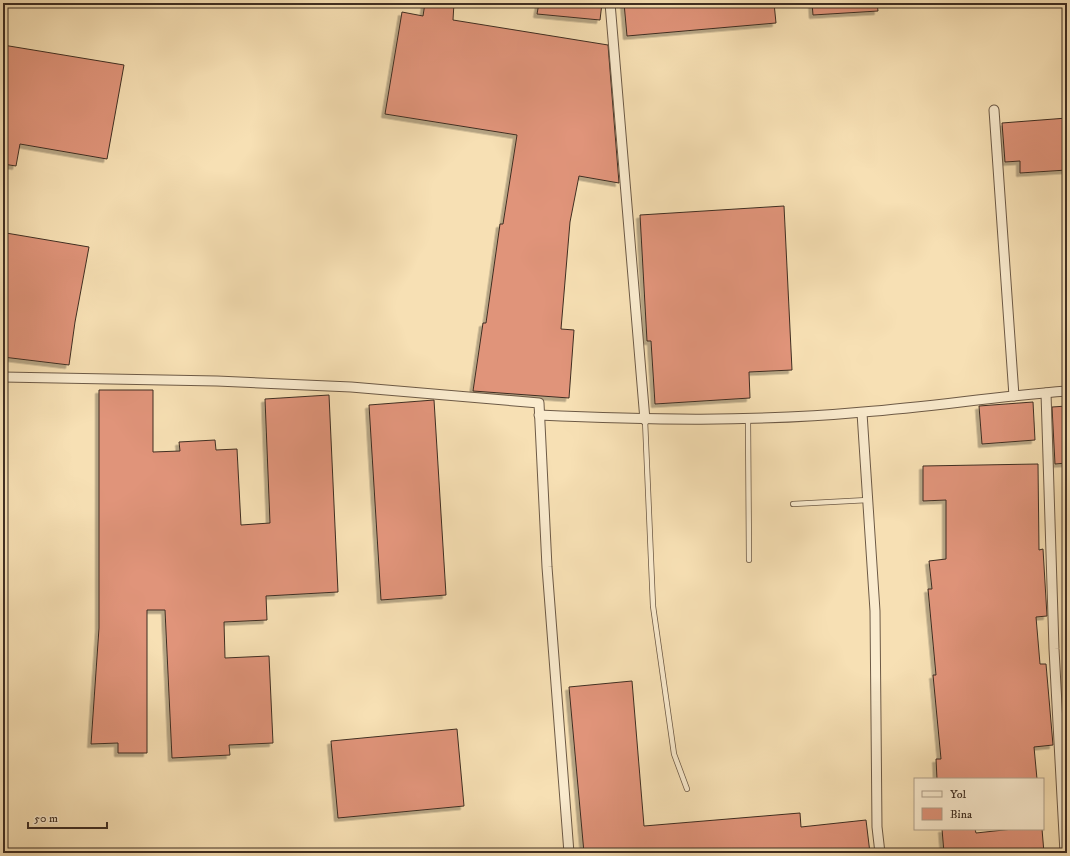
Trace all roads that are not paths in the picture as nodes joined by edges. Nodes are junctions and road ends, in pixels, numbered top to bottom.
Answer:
1 (610, 3) edge
2 (994, 110) dead end
3 (3, 377) edge
4 (1067, 391) edge
5 (1046, 393) junction
6 (1014, 396) junction
7 (862, 413) junction
8 (539, 415) junction
9 (748, 419) junction
10 (645, 420) junction
11 (868, 500) junction
12 (793, 504) dead end
13 (750, 560) dead end
14 (687, 789) dead end
15 (569, 853) edge
16 (880, 853) edge
17 (1066, 853) edge

1 - 10 street
2 - 6 street
3 - 8 street
4 - 5 street
5 - 6 street
5 - 17 street
6 - 7 street
7 - 9 street
7 - 11 street
8 - 10 street
8 - 15 street
9 - 10 street
9 - 13 lane
10 - 14 lane
11 - 12 lane
11 - 16 street

